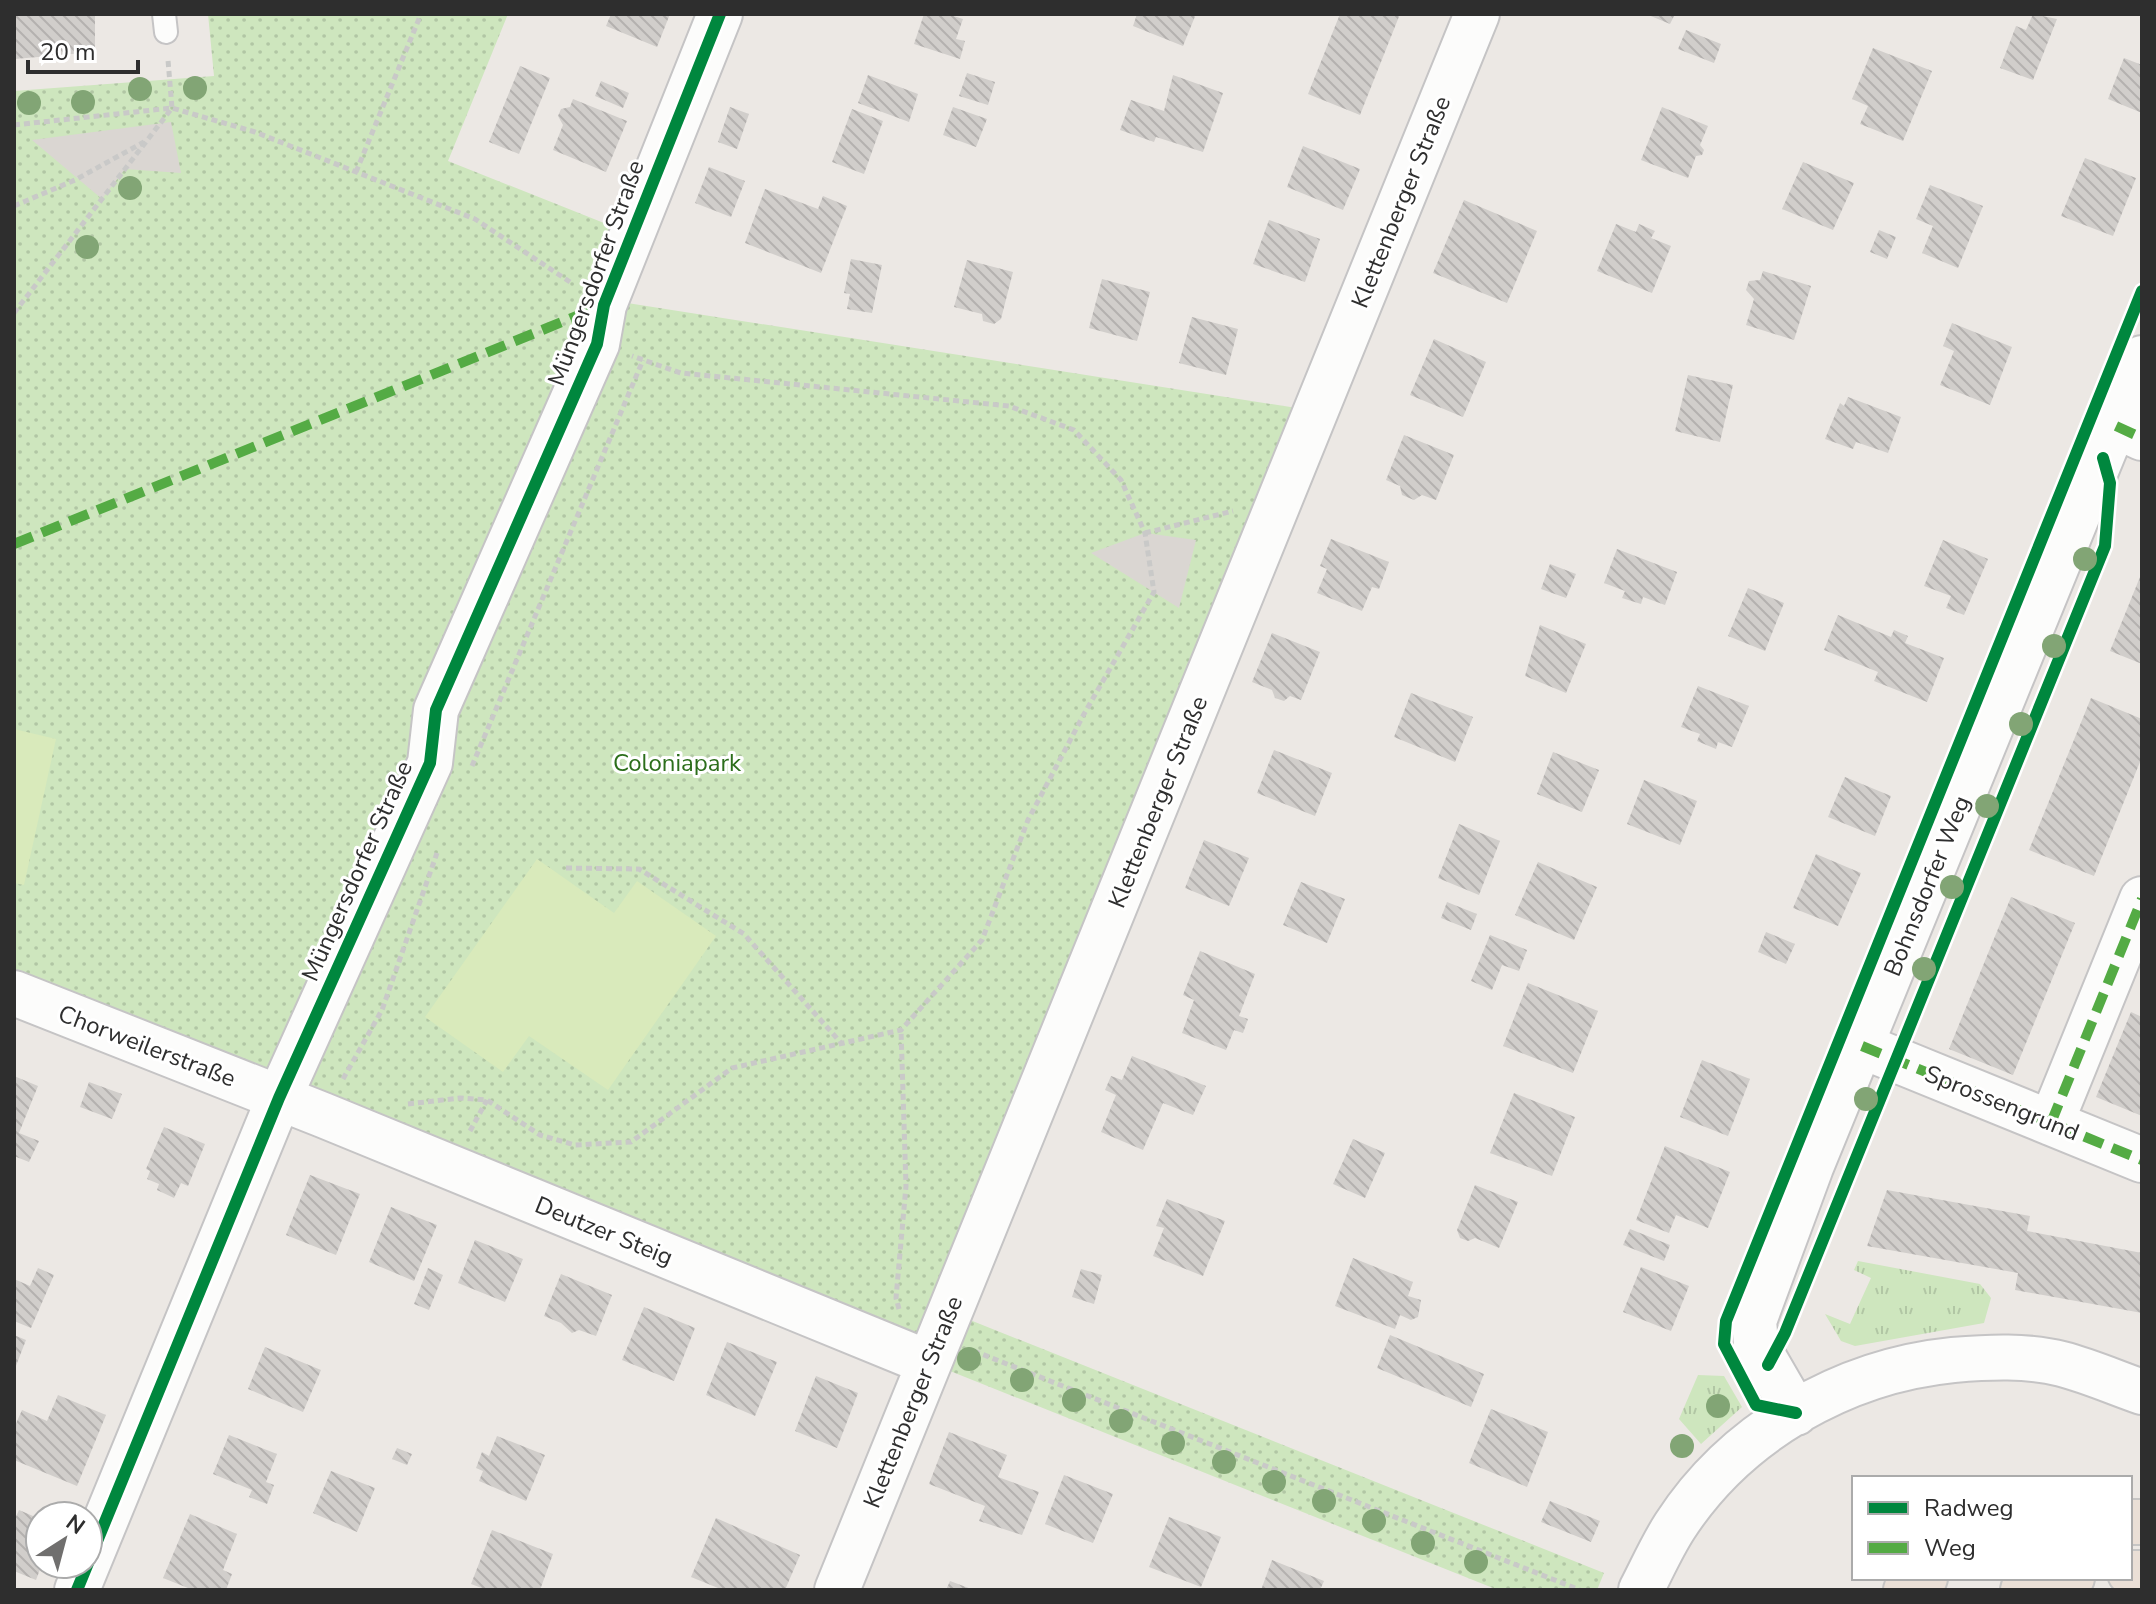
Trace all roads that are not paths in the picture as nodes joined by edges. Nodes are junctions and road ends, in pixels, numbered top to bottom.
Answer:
1 (720, 14) edge
2 (1477, 14) edge
3 (2142, 358) edge
4 (2129, 432) edge
5 (2142, 899) edge
6 (14, 993) edge
7 (1862, 1046) junction
8 (279, 1098) junction
9 (2051, 1123) junction
10 (2142, 1160) edge
11 (926, 1353) junction
12 (2142, 1392) edge
13 (1796, 1413) junction
14 (2064, 1580) edge
15 (77, 1590) edge
16 (837, 1590) edge
17 (1641, 1590) edge
18 (2023, 1590) edge

1 - 8 street, Müngersdorfer Straße
2 - 11 street, Klettenberger Straße
3 - 4 street, Bohnsdorfer Weg
4 - 7 street, Bohnsdorfer Weg
5 - 9 street
6 - 8 street, Chorweilerstraße
7 - 9 street, Sprossengrund
7 - 13 street, Bohnsdorfer Weg
8 - 11 street, Deutzer Steig
8 - 15 street, Müngersdorfer Straße
9 - 10 street, Sprossengrund
11 - 16 street, Klettenberger Straße
12 - 13 street
13 - 17 street
14 - 18 highway

